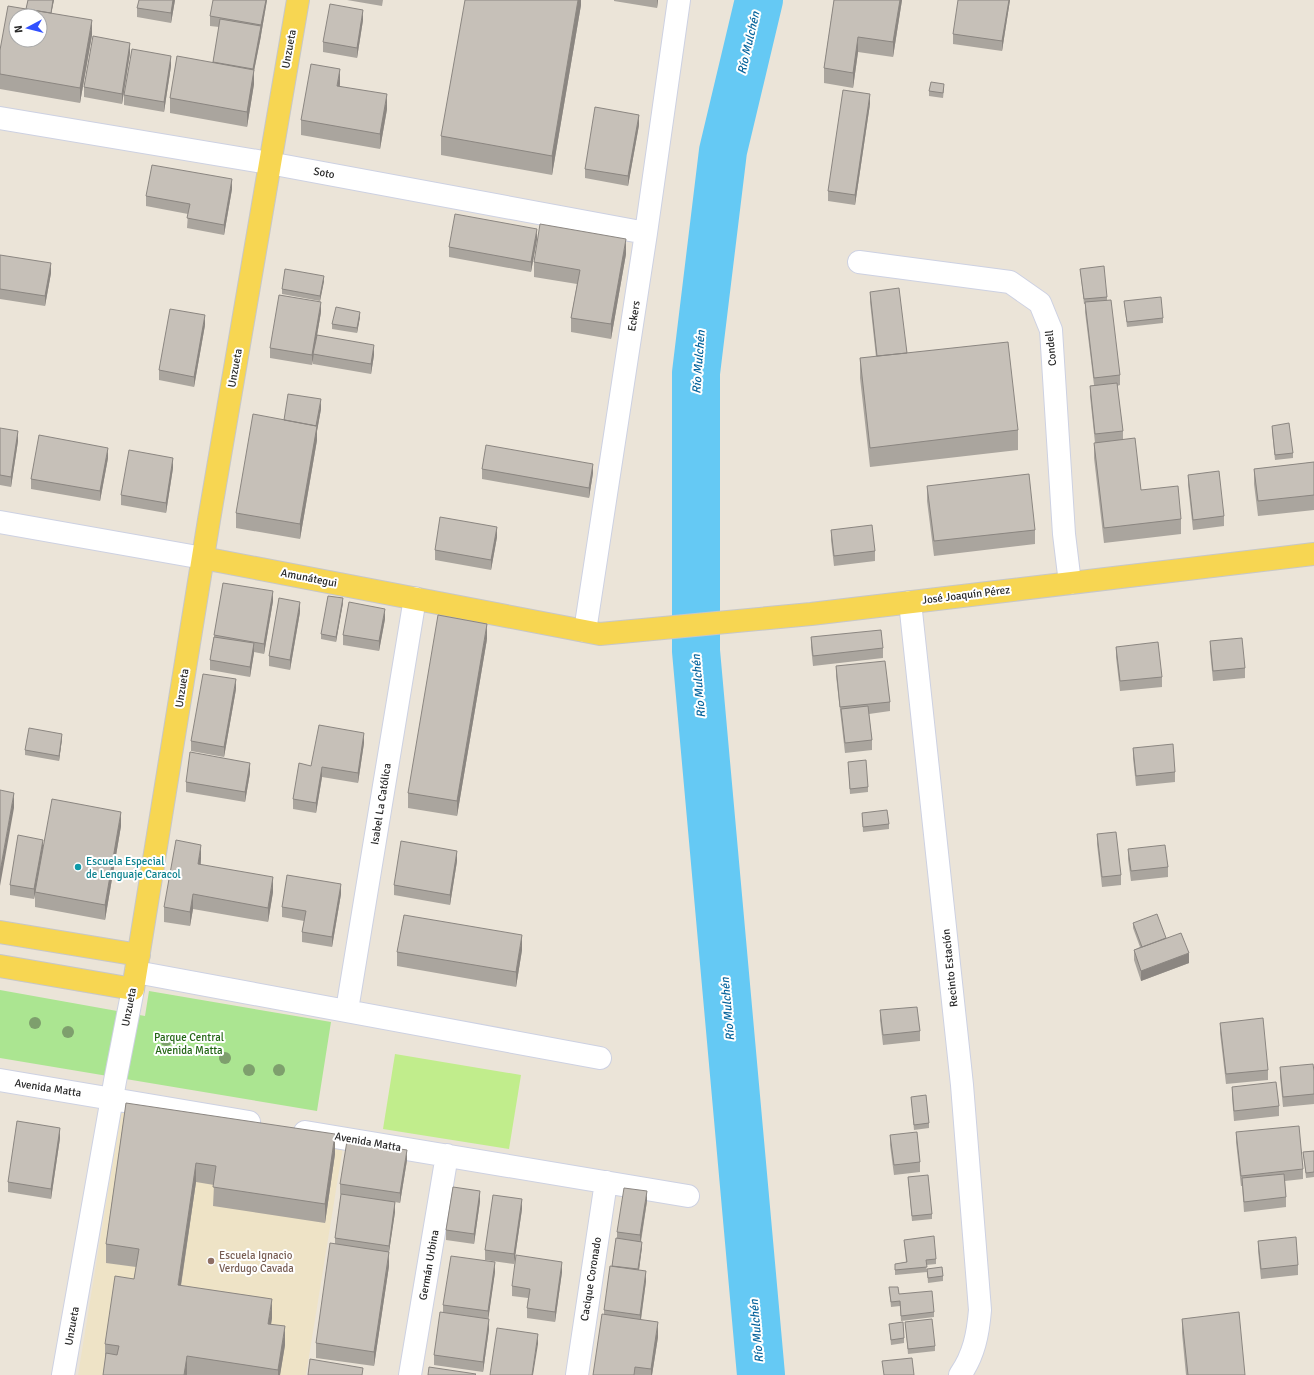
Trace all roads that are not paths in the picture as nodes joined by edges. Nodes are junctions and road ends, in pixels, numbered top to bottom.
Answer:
1 (298, 0) edge
2 (679, 0) edge
3 (0, 118) edge
4 (270, 163) junction
5 (646, 233) junction
6 (859, 262) dead end
7 (0, 522) edge
8 (1314, 554) edge
9 (203, 558) junction
10 (1070, 583) junction
11 (415, 598) junction
12 (910, 602) junction
13 (585, 631) junction
14 (618, 633) joint
15 (0, 932) edge
16 (0, 966) edge
17 (136, 972) junction
18 (347, 1010) junction
19 (600, 1058) dead end
20 (0, 1080) edge
21 (112, 1099) junction
22 (447, 1156) junction
23 (606, 1182) junction
24 (688, 1196) dead end
25 (63, 1375) edge
26 (410, 1375) edge
27 (577, 1375) edge
28 (960, 1375) edge

1 - 4 main road, Unzueta
2 - 5 street, Eckers
3 - 4 street, Soto
4 - 5 street, Soto
4 - 9 main road, Unzueta
5 - 13 street, Eckers
6 - 10 street, Condell
7 - 9 street, Amunátegui
8 - 10 main road, José Joaquín Pérez
9 - 11 main road, Amunátegui
9 - 17 main road, Unzueta
10 - 12 main road, José Joaquín Pérez
11 - 13 main road, Amunátegui
11 - 18 street, Isabel La Católica
12 - 14 main road, José Joaquín Pérez
12 - 28 street, Recinto Estación
13 - 14 main road, Amunátegui
15 - 17 main road
16 - 17 main road
17 - 18 street
17 - 21 street, Unzueta
18 - 19 street
20 - 21 street, Avenida Matta
21 - 22 street, Avenida Matta
21 - 25 street, Unzueta
22 - 23 street, Avenida Matta
22 - 26 street, Germán Urbina
23 - 24 street, Avenida Matta
23 - 27 street, Cacique Coronado

